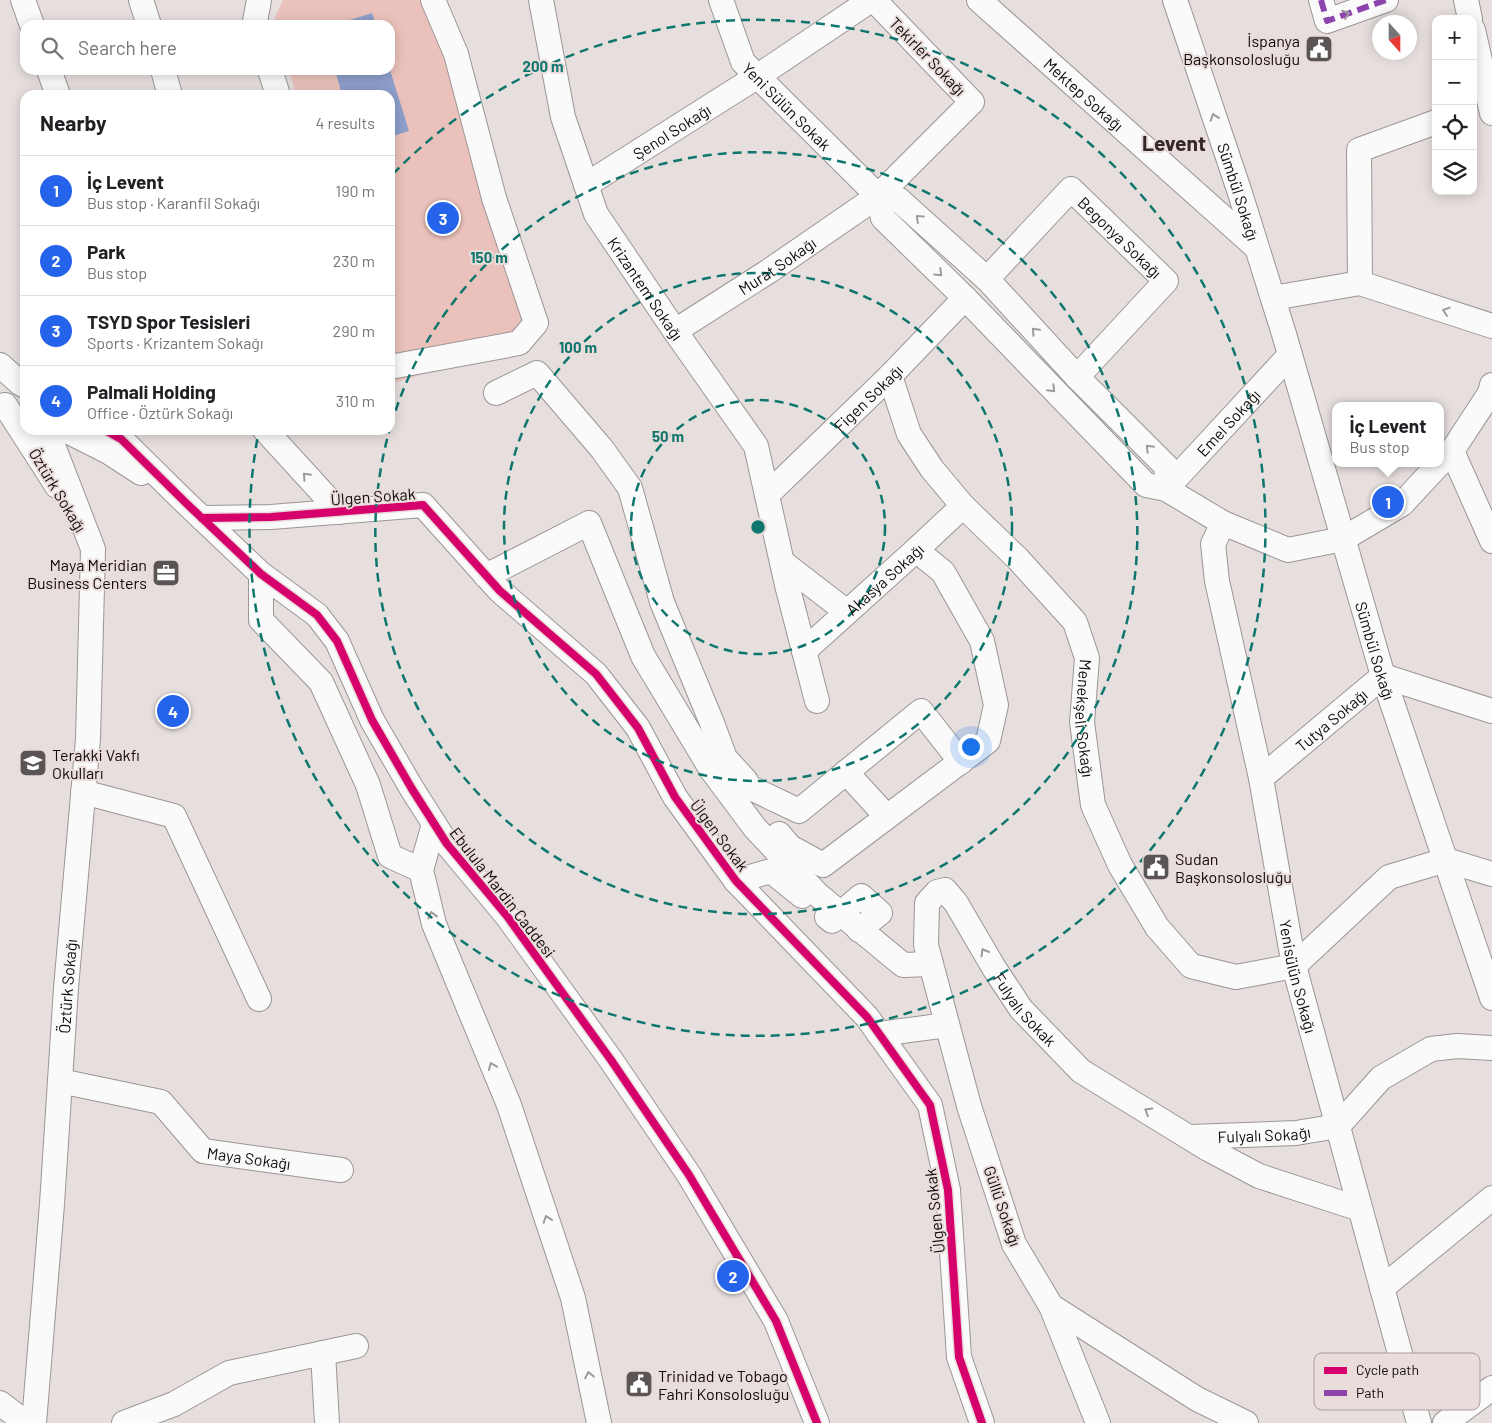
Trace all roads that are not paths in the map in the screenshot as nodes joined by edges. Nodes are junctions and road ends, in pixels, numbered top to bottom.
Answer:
1 (23, 0) edge
2 (141, 0) edge
3 (259, 0) edge
4 (432, 0) edge
5 (541, 0) edge
6 (721, 0) edge
7 (872, 0) edge
8 (979, 0) edge
9 (1175, 0) edge
10 (1321, 0) edge
11 (1386, 0) edge
12 (1466, 0) edge
13 (1469, 15) edge
14 (30, 20) edge
15 (147, 20) edge
16 (256, 20) edge
17 (1477, 52) edge
18 (50, 75) edge
19 (164, 75) edge
20 (272, 75) edge
21 (758, 76) junction
22 (56, 90) edge
23 (168, 90) edge
24 (276, 90) edge
25 (1487, 106) edge
26 (1432, 123) edge
27 (586, 185) junction
28 (878, 196) junction
29 (1256, 246) junction
30 (987, 279) junction
31 (1360, 283) junction
32 (965, 298) junction
33 (1273, 298) junction
34 (1492, 326) edge
35 (675, 331) junction
36 (1290, 355) junction
37 (0, 365) edge
38 (395, 366) edge
39 (890, 376) junction
40 (1078, 377) junction
41 (1492, 385) edge
42 (496, 393) dead end
43 (12, 396) edge
44 (20, 412) edge
45 (31, 435) edge
46 (48, 435) edge
47 (270, 435) edge
48 (98, 437) edge
49 (1444, 459) edge
50 (1437, 467) edge
51 (66, 479) junction
52 (1166, 489) junction
53 (767, 495) junction
54 (962, 506) junction
55 (194, 510) junction
56 (340, 512) junction
57 (1223, 523) junction
58 (1343, 539) junction
59 (1492, 541) edge
60 (93, 549) junction
61 (916, 550) junction
62 (782, 562) junction
63 (261, 574) junction
64 (486, 576) junction
65 (847, 612) junction
66 (804, 651) junction
67 (1384, 676) junction
68 (817, 701) dead end
69 (1492, 711) edge
70 (712, 723) junction
71 (961, 762) junction
72 (710, 769) junction
73 (846, 772) junction
74 (1261, 778) junction
75 (732, 779) junction
76 (754, 789) junction
77 (83, 792) junction
78 (887, 818) junction
79 (434, 824) junction
80 (1446, 860) junction
81 (421, 870) junction
82 (1492, 874) edge
83 (736, 881) junction
84 (840, 913) junction
85 (928, 954) junction
86 (1294, 966) junction
87 (1492, 998) edge
88 (259, 999) dead end
89 (948, 1025) junction
90 (879, 1034) junction
91 (1492, 1048) edge
92 (60, 1081) junction
93 (1338, 1126) junction
94 (1190, 1136) junction
95 (341, 1170) dead end
96 (1492, 1198) edge
97 (1360, 1209) junction
98 (1382, 1288) junction
99 (1050, 1306) junction
100 (356, 1346) dead end
101 (323, 1353) junction
102 (1400, 1353) edge
103 (1492, 1388) edge
104 (1480, 1397) edge
105 (0, 1403) edge
106 (1415, 1410) edge
107 (1462, 1410) edge
108 (26, 1423) edge
109 (34, 1423) edge
110 (124, 1423) edge
111 (327, 1423) edge
112 (599, 1423) edge
113 (817, 1423) edge
114 (982, 1423) edge
115 (1098, 1423) edge
116 (1246, 1423) edge
117 (1419, 1423) edge
118 (1445, 1423) edge

1 - 14 street
2 - 15 street
3 - 16 street
4 - 38 street
5 - 27 street, Krizantem Sokağı
6 - 21 street, Yeni Sülün Sokak
7 - 21 street, Tekirler Sokağı
7 - 28 street, Tekirler Sokağı
8 - 29 street, Mektep Sokağı
29 -> 9 street, Sümbül Sokağı
10 -> 11 street
12 - 13 street
17 - 25 street
18 - 22 street
19 - 23 street
20 - 24 street
21 - 27 street, Şenol Sokağı
21 - 28 street, Yeni Sülün Sokak
26 - 31 street
27 - 35 street, Krizantem Sokağı
30 -> 28 street
28 -> 32 street
28 - 35 street, Murat Sokağı
29 - 33 street, Sümbül Sokağı
40 -> 30 street
30 - 40 street, Begonya Sokağı
31 - 33 street
34 -> 31 street
32 - 39 street, Figen Sokağı
32 -> 52 street
33 - 36 street, Sümbül Sokağı
35 - 53 street, Krizantem Sokağı
36 - 52 street, Emel Sokağı
36 - 58 street, Sümbül Sokağı
37 - 43 street
39 - 53 street, Figen Sokağı
39 - 54 street, Menekşeli Sokağı
52 -> 40 street
41 - 49 street
42 - 70 street
43 - 44 street, Öztürk Sokağı
45 - 60 street, Öztürk Sokağı
46 - 51 street, Öztürk Sokağı
56 -> 47 street
48 - 51 street
48 - 55 street, Ebulula Mardin Caddesi
49 - 59 street
50 - 58 street
51 - 60 street, Öztürk Sokağı
52 - 57 street
53 - 62 street, Krizantem Sokağı
54 - 61 street, Akasya Sokağı
54 - 86 street, Menekşeli Sokağı
55 - 56 street, Ülgen Sokak
55 - 63 street, Ebulula Mardin Caddesi
56 - 64 street, Ülgen Sokak
57 - 58 street
57 - 74 street, Yenisülün Sokağı
58 - 67 street, Sümbül Sokağı
60 - 77 street, Öztürk Sokağı
61 - 65 street, Akasya Sokağı
61 - 71 street
62 - 65 street
62 - 66 street, Krizantem Sokağı
63 - 79 street, Ebulula Mardin Caddesi
63 - 81 street
64 - 72 street
64 - 83 street, Ülgen Sokak
65 - 66 street, Akasya Sokağı
66 - 68 street, Krizantem Sokağı
67 - 69 street, Tutya Sokağı
67 - 74 street, Tutya Sokağı
67 - 80 street, Sümbül Sokağı
70 - 72 street
70 - 76 street
71 - 73 street
71 - 78 street
72 - 75 street
72 - 84 street
73 - 76 street
73 - 78 street
74 - 86 street, Yenisülün Sokağı
75 - 76 street
75 - 78 street
77 - 88 street
77 - 92 street, Öztürk Sokağı
79 - 81 street
79 - 113 street, Ebulula Mardin Caddesi
80 - 82 street
80 - 86 street
80 - 87 street, Sümbül Sokağı
112 -> 81 street
83 - 84 street
83 - 90 street, Ülgen Sokak
84 - 85 street
85 - 89 street, Güllü Sokağı
94 -> 85 street, Fulyalı Sokak
86 - 93 street, Yenisülün Sokağı
89 - 90 street
89 - 99 street, Güllü Sokağı
90 - 114 street, Ülgen Sokak
91 - 93 street
92 - 95 street, Maya Sokağı
92 - 109 street, Öztürk Sokağı
93 - 94 street, Fulyalı Sokağı
93 - 97 street, Yenisülün Sokağı
94 - 97 street, Fulyalı Sokağı
96 - 98 street
97 - 98 street, Yenisülün Sokağı
98 - 102 street, Yenisülün Sokağı
99 - 115 street
99 - 116 street, Güllü Sokağı
100 - 101 street
101 - 110 street
101 - 111 street
103 - 104 street
105 - 108 street
106 - 117 street, Yenisülün Sokağı
107 - 118 street

